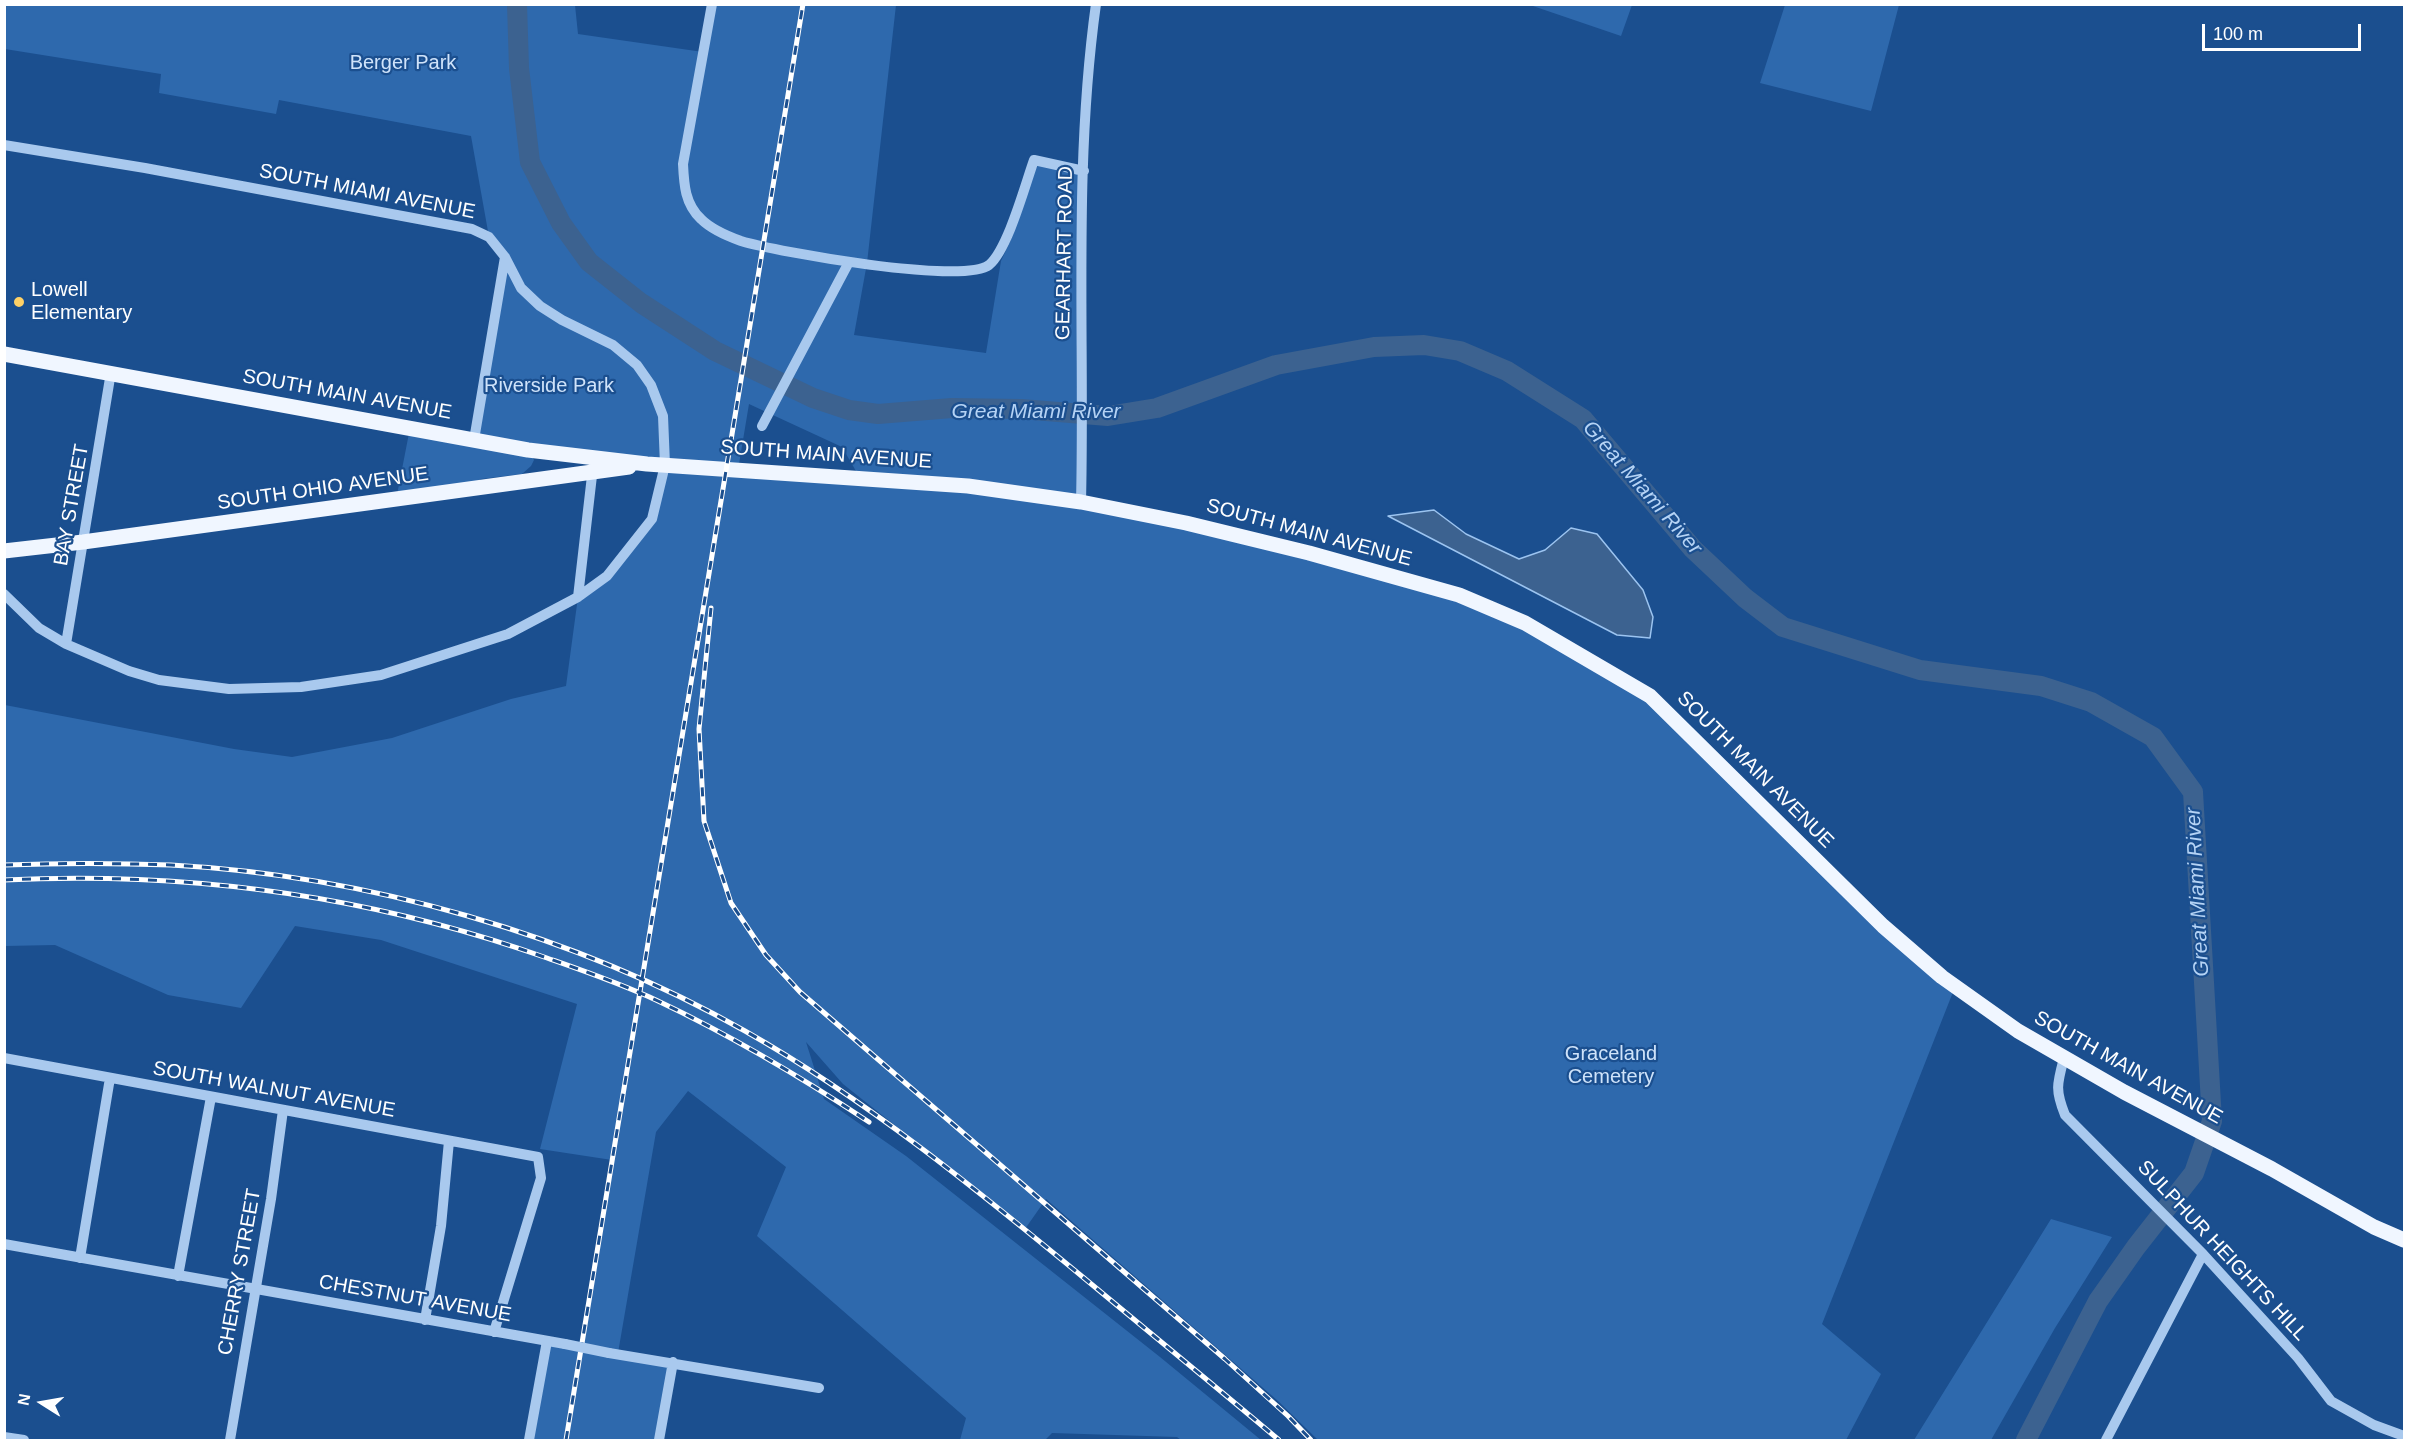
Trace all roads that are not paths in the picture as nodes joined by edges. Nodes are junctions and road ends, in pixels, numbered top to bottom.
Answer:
1 (712, 4) edge
2 (1096, 4) edge
3 (4, 144) edge
4 (1084, 171) junction
5 (505, 257) junction
6 (849, 262) junction
7 (4, 354) edge
8 (111, 372) junction
9 (762, 426) dead end
10 (474, 440) junction
11 (593, 465) junction
12 (665, 465) junction
13 (1081, 502) junction
14 (84, 542) junction
15 (4, 551) edge
16 (4, 594) edge
17 (578, 597) junction
18 (66, 644) junction
19 (4, 1058) edge
20 (2064, 1058) junction
21 (110, 1078) junction
22 (211, 1097) junction
23 (283, 1110) junction
24 (450, 1141) junction
25 (2404, 1240) edge
26 (4, 1244) edge
27 (2203, 1254) junction
28 (80, 1258) junction
29 (178, 1276) junction
30 (254, 1289) junction
31 (425, 1320) junction
32 (494, 1332) junction
33 (547, 1341) junction
34 (673, 1362) junction
35 (819, 1388) dead end
36 (2404, 1436) edge
37 (4, 1437) edge
38 (24, 1440) edge
39 (230, 1440) edge
40 (529, 1440) edge
41 (658, 1440) edge
42 (2106, 1440) edge

1 - 6 street
2 - 4 street, GEARHART ROAD
3 - 5 street, SOUTH MIAMI AVENUE
4 - 6 street
4 - 13 street, GEARHART ROAD
5 - 10 street
5 - 12 street, SOUTH MIAMI AVENUE
6 - 9 street
7 - 8 main road, SOUTH MAIN AVENUE
8 - 10 main road, SOUTH MAIN AVENUE
8 - 14 street, BAY STREET
10 - 11 main road, SOUTH MAIN AVENUE
11 - 12 main road, SOUTH MAIN AVENUE
11 - 14 main road, SOUTH OHIO AVENUE
11 - 17 street
12 - 13 main road, SOUTH MAIN AVENUE
12 - 17 street, SOUTH MIAMI AVENUE
13 - 20 main road, SOUTH MAIN AVENUE
14 - 15 main road, SOUTH OHIO AVENUE
14 - 18 street, BAY STREET
16 - 18 street, SOUTH MIAMI AVENUE
17 - 18 street, SOUTH MIAMI AVENUE
19 - 21 street, SOUTH WALNUT AVENUE
20 - 25 main road, SOUTH MAIN AVENUE
20 - 27 street, SULPHUR HEIGHTS HILL
21 - 22 street, SOUTH WALNUT AVENUE
21 - 28 street
22 - 23 street, SOUTH WALNUT AVENUE
22 - 29 street
23 - 24 street, SOUTH WALNUT AVENUE
23 - 30 street, CHERRY STREET
24 - 31 street
24 - 32 street, SOUTH WALNUT AVENUE
26 - 28 street, CHESTNUT AVENUE
27 - 36 street, SULPHUR HEIGHTS HILL
27 - 42 street
28 - 29 street, CHESTNUT AVENUE
29 - 30 street, CHESTNUT AVENUE
30 - 31 street, CHESTNUT AVENUE
30 - 39 street, CHERRY STREET
31 - 32 street, CHESTNUT AVENUE
32 - 33 street, CHESTNUT AVENUE
33 - 34 street, CHESTNUT AVENUE, bridge
33 - 40 street
34 - 35 street, CHESTNUT AVENUE
34 - 41 street
37 - 38 street

